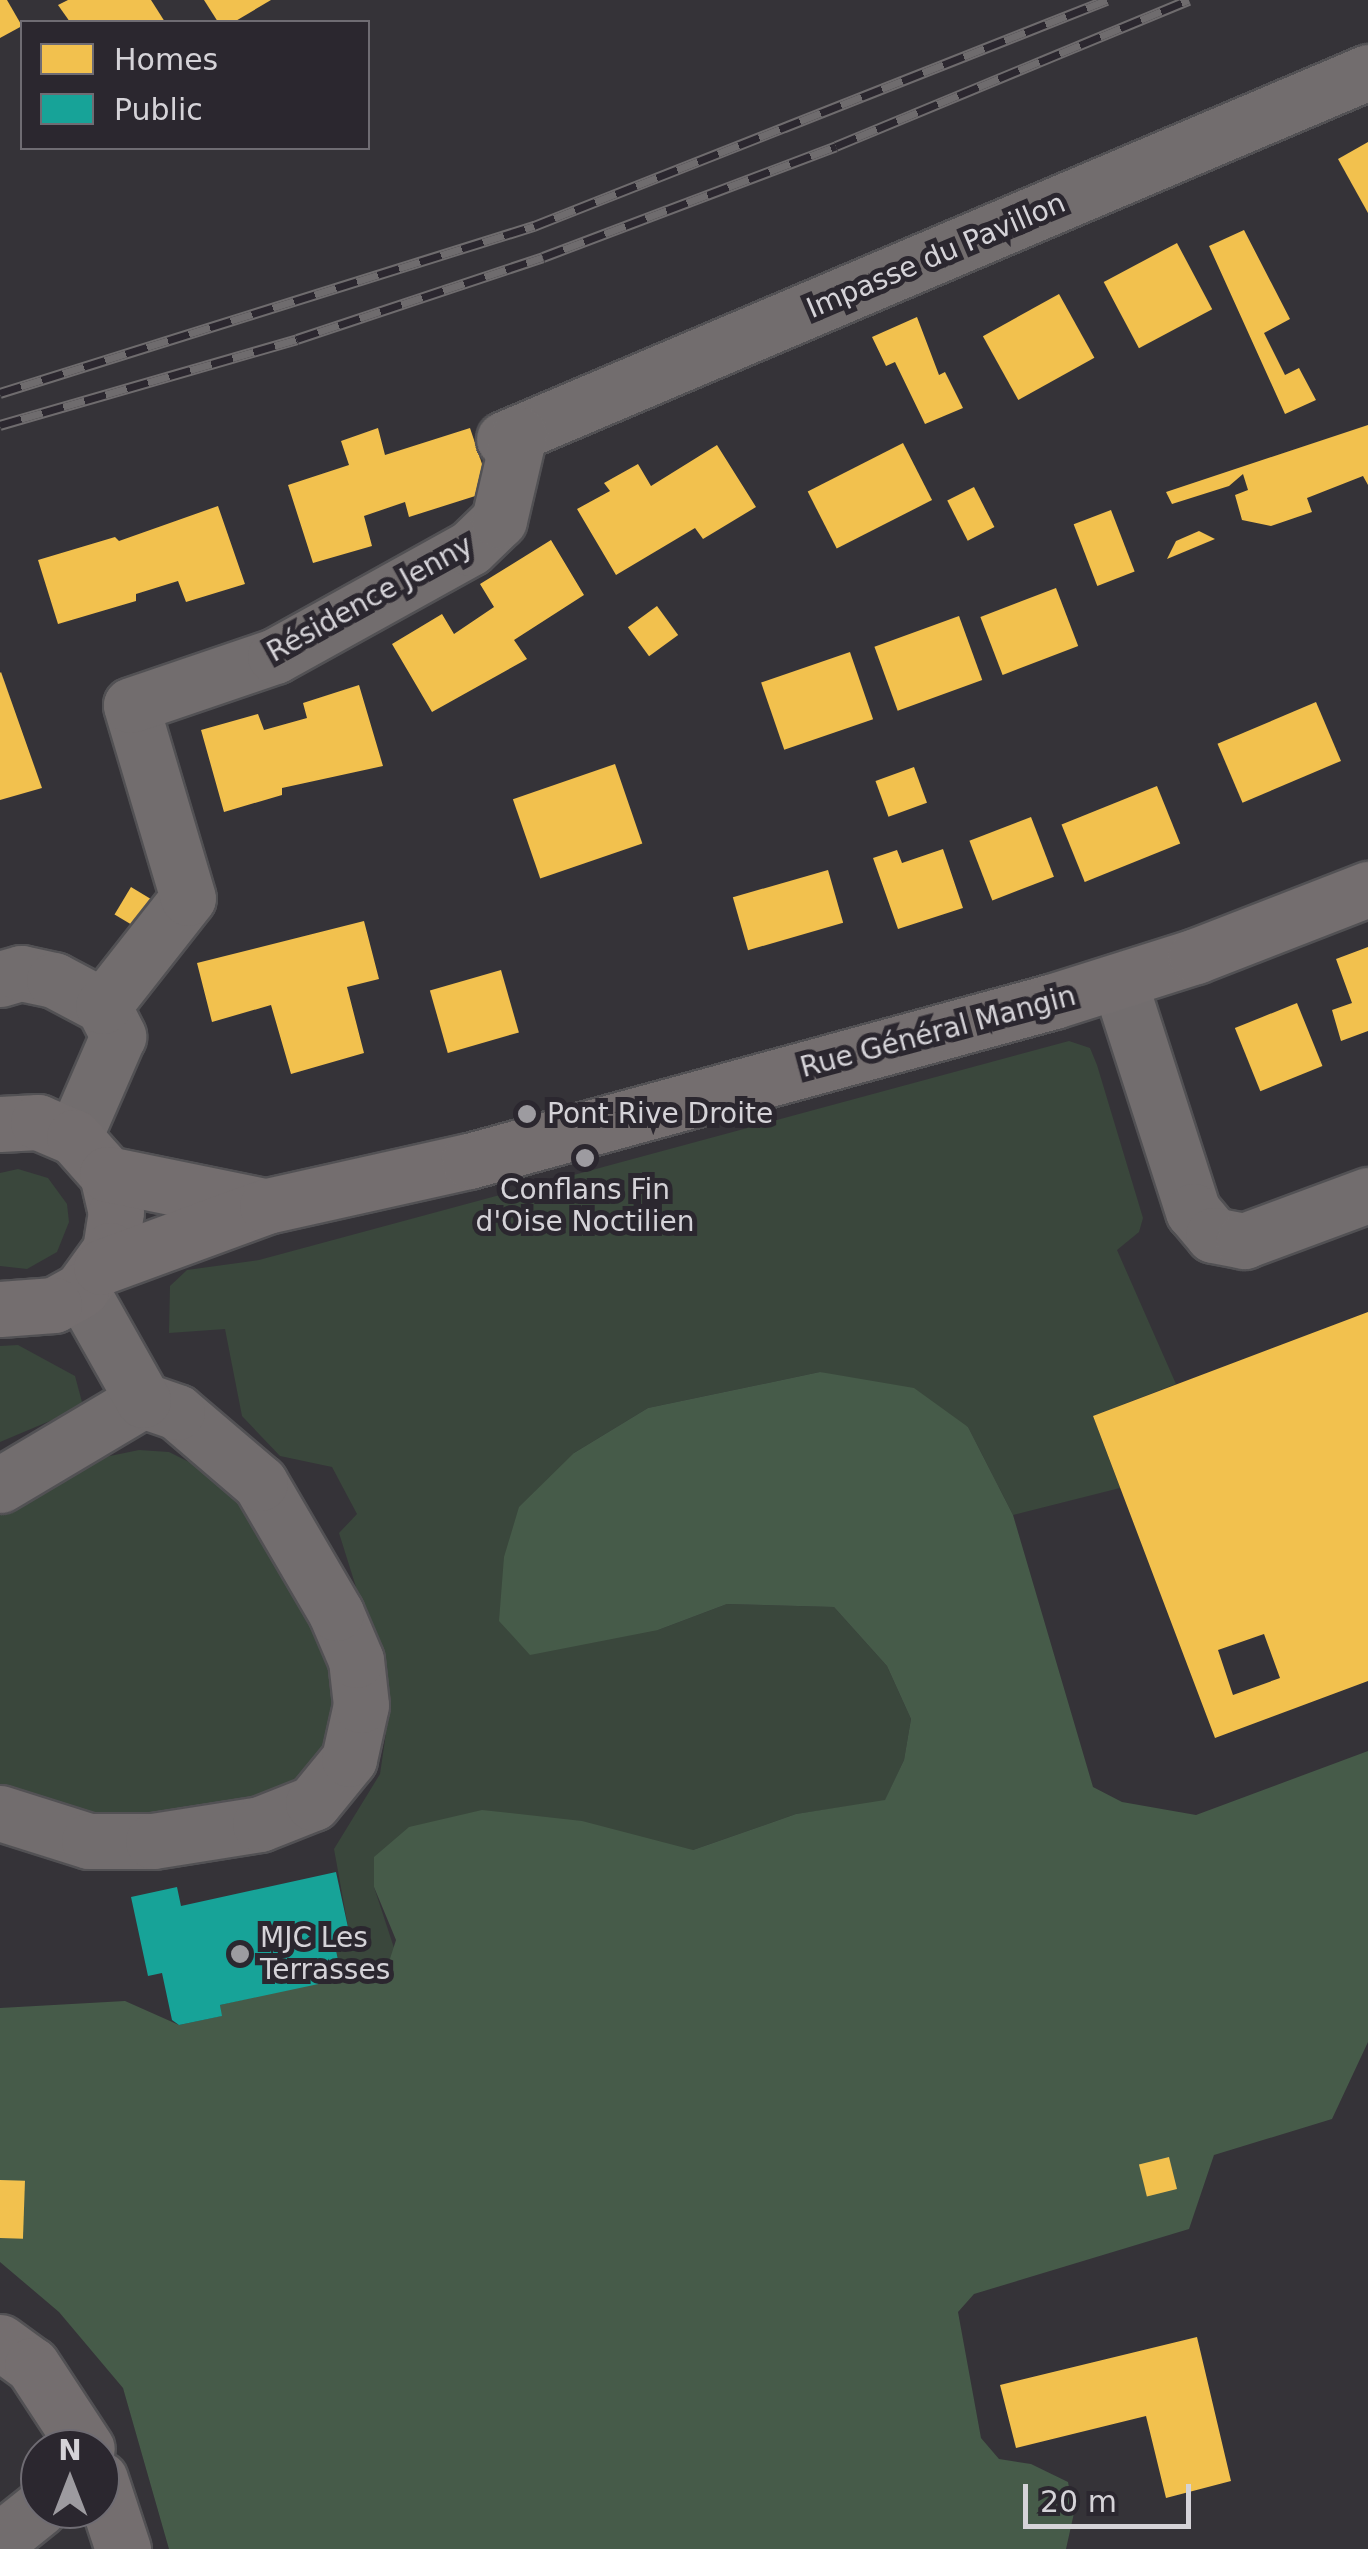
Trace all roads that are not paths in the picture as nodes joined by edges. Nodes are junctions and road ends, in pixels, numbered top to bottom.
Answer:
1 (1368, 72) edge
2 (511, 436) joint
3 (1368, 889) edge
4 (0, 980) edge
5 (1119, 981) junction
6 (103, 1006) junction
7 (5, 1115) edge
8 (90, 1155) junction
9 (1368, 1196) edge
10 (267, 1206) junction
11 (91, 1279) junction
12 (8, 1313) edge
13 (143, 1400) junction
14 (0, 1485) edge
15 (0, 1813) edge
16 (0, 2342) edge
17 (72, 2429) edge
18 (20, 2524) edge
19 (0, 2540) edge
20 (20, 2549) edge

1 - 2 street, Impasse du Pavillon
2 - 6 street, Résidence Jenny
3 - 5 main road, Rue Général Mangin
4 - 6 street
5 - 9 street
5 - 10 main road, Rue Général Mangin
6 - 8 street
7 - 8 main road, Rue Général Mangin
8 - 10 main road, Rue Général Mangin
8 - 11 main road
10 - 11 main road, Rue Général Mangin
11 - 12 main road, Rue Général Mangin
11 - 13 street
13 - 14 street
13 - 15 street
16 - 17 main road
18 - 19 street
19 - 20 street

